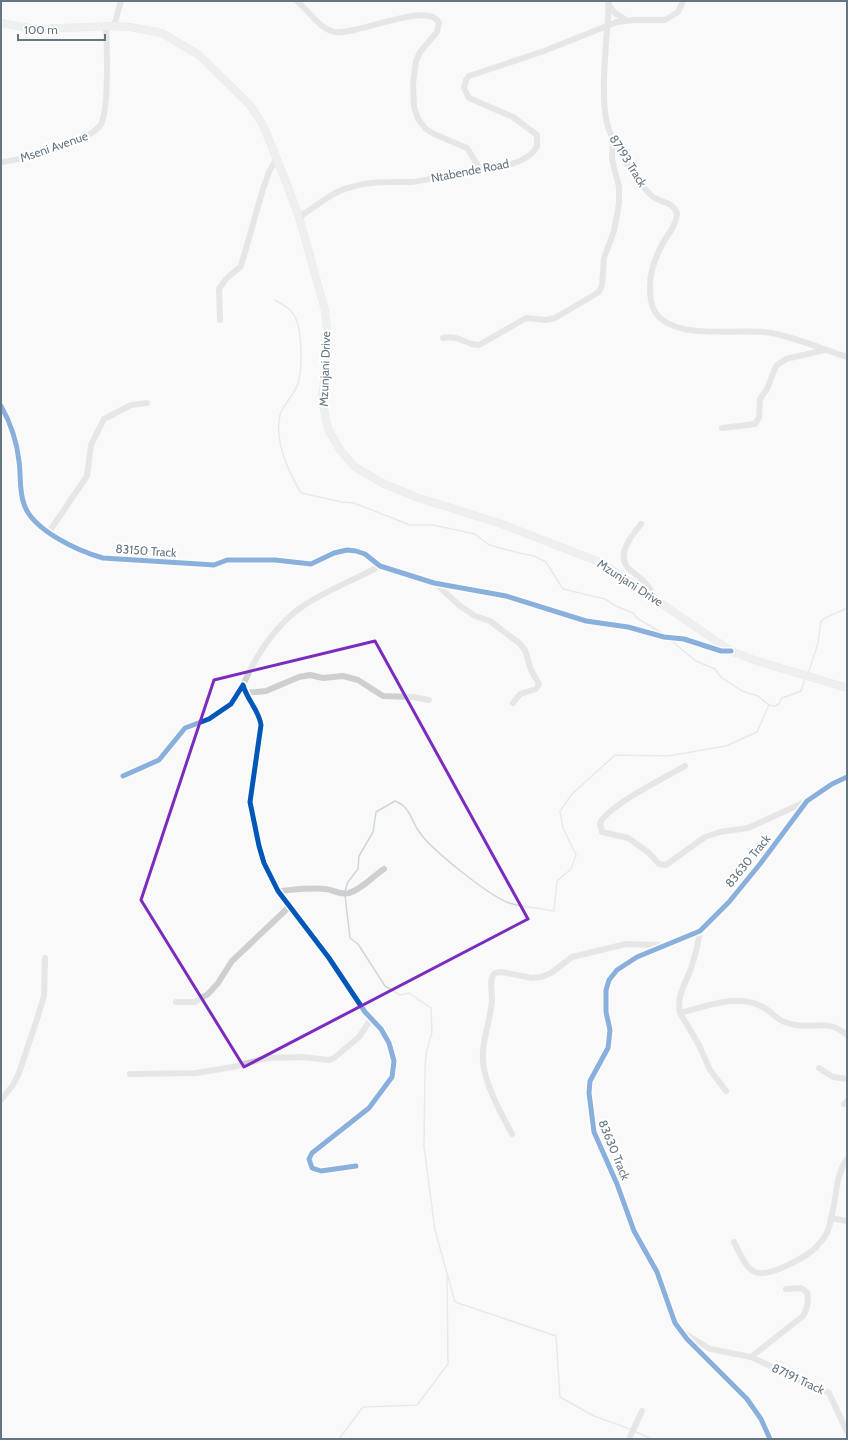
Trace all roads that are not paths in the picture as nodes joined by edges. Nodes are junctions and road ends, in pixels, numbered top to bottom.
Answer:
1 (120, 1) edge
2 (297, 1) edge
3 (683, 1) edge
4 (608, 2) edge
5 (628, 20) junction
6 (1, 23) edge
7 (607, 25) junction
8 (114, 26) junction
9 (106, 27) junction
10 (613, 139) junction
11 (277, 158) junction
12 (1, 162) edge
13 (480, 169) junction
14 (299, 217) junction
15 (220, 320) dead end
16 (443, 338) dead end
17 (825, 350) junction
18 (847, 357) edge
19 (147, 403) dead end
20 (1, 406) edge
21 (722, 428) dead end
22 (641, 524) dead end
23 (49, 532) junction
24 (380, 566) junction
25 (434, 583) junction
26 (649, 595) junction
27 (731, 651) junction
28 (243, 684) junction
29 (847, 688) edge
30 (245, 692) junction
31 (429, 700) dead end
32 (513, 702) dead end
33 (685, 766) dead end
34 (123, 776) dead end
35 (847, 777) edge
36 (807, 801) junction
37 (384, 869) dead end
38 (278, 892) junction
39 (289, 907) junction
40 (700, 931) junction
41 (664, 944) junction
42 (45, 958) dead end
43 (176, 1002) dead end
44 (680, 1013) junction
45 (371, 1019) junction
46 (847, 1035) edge
47 (820, 1068) dead end
48 (130, 1074) dead end
49 (847, 1079) edge
50 (726, 1091) dead end
51 (1, 1100) edge
52 (512, 1134) dead end
53 (847, 1159) edge
54 (356, 1166) dead end
55 (831, 1218) junction
56 (847, 1221) edge
57 (734, 1242) dead end
58 (786, 1289) dead end
59 (679, 1330) junction
60 (751, 1357) junction
61 (642, 1411) dead end
62 (847, 1432) edge
63 (629, 1439) edge
64 (770, 1439) edge

1 - 8 street
2 - 13 street
3 - 5 street, Ntabende Road
4 - 5 street
4 - 7 street, 87193 Track
5 - 7 street, Ntabende Road
6 - 9 main road, Mzunjani Drive
7 - 10 street, 87193 Track
7 - 13 street, Ntabende Road
8 - 9 main road, Mzunjani Drive
8 - 11 main road, Mzunjani Drive
9 - 12 street, Mseni Avenue
10 - 16 street
10 - 17 street, 87193 Track
11 - 14 main road, Mzunjani Drive
11 - 15 street
13 - 14 street, Ntabende Road
14 - 26 main road, Mzunjani Drive
17 - 18 street, 87193 Track
17 - 21 street
19 - 23 street
20 - 23 street, 83150 Track
22 - 26 street
23 - 24 street, 83150 Track
24 - 25 street
24 - 28 street
25 - 27 street
25 - 32 street
26 - 27 main road, Mzunjani Drive
27 - 29 main road, Mzunjani Drive
28 - 30 street
28 - 34 street
30 - 31 street
30 - 38 street
33 - 36 street
35 - 36 street, 83630 Track
36 - 40 street, 83630 Track
37 - 38 street
38 - 39 street
39 - 43 street
39 - 45 street
40 - 41 street, 83630 Track
40 - 44 street
41 - 52 street
41 - 59 street, 83630 Track
42 - 51 street
44 - 46 street
44 - 50 street
45 - 48 street
45 - 54 street
47 - 49 street
53 - 55 street
55 - 56 street
55 - 57 street
58 - 60 street
59 - 60 street, 87191 Track
59 - 64 street, 83630 Track
60 - 62 street, 87191 Track
61 - 63 street

